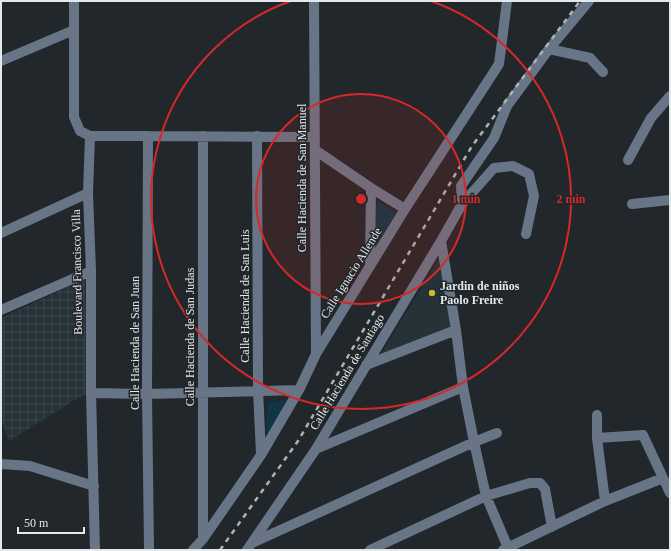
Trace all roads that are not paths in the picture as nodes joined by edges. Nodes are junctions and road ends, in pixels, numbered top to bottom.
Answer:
1 (74, 1) edge
2 (314, 1) edge
3 (507, 1) edge
4 (589, 1) edge
5 (74, 30) junction
6 (549, 49) junction
7 (1, 61) edge
8 (603, 72) dead end
9 (670, 96) edge
10 (90, 136) junction
11 (148, 136) junction
12 (203, 136) junction
13 (257, 136) junction
14 (315, 137) junction
15 (316, 150) junction
16 (628, 160) dead end
17 (371, 188) junction
18 (88, 192) junction
19 (670, 200) edge
20 (462, 204) junction
21 (632, 204) dead end
22 (405, 209) junction
23 (1, 233) edge
24 (526, 234) dead end
25 (441, 241) junction
26 (370, 266) junction
27 (91, 271) junction
28 (1, 310) edge
29 (456, 330) junction
30 (316, 354) junction
31 (366, 365) junction
32 (463, 387) junction
33 (258, 390) junction
34 (299, 390) junction
35 (202, 392) junction
36 (91, 393) junction
37 (147, 394) junction
38 (597, 416) dead end
39 (497, 433) dead end
40 (597, 438) junction
41 (474, 442) junction
42 (316, 449) junction
43 (261, 454) junction
44 (1, 464) edge
45 (663, 478) junction
46 (94, 486) junction
47 (670, 493) edge
48 (486, 496) junction
49 (606, 502) junction
50 (552, 527) junction
51 (203, 539) junction
52 (250, 546) edge
53 (507, 549) edge
54 (95, 550) edge
55 (149, 550) edge
56 (193, 550) edge
57 (370, 550) edge

1 - 5 street
2 - 14 street, Calle Hacienda de San Manuel
3 - 22 street, Calle Ignacio Allende
4 - 6 street
5 - 7 street
5 - 10 street
6 - 8 street
6 - 20 street
9 - 16 street
10 - 11 street
10 - 18 street, Boulevard Francisco Villa
11 - 12 street
11 - 37 street, Calle Hacienda de San Juan
12 - 13 street
12 - 35 street, Calle Hacienda de San Judas
13 - 14 street
13 - 33 street, Calle Hacienda de San Luis
14 - 15 street, Calle Hacienda de San Manuel
15 - 17 street
15 - 30 street, Calle Hacienda de San Manuel
17 - 22 street
17 - 26 street
18 - 23 street
18 - 27 street, Boulevard Francisco Villa
19 - 21 street
20 - 24 street, Calle Hacienda de Santiago
20 - 25 street, Calle Hacienda de Santiago
22 - 26 street, Calle Ignacio Allende
25 - 29 street
25 - 31 street, Calle Hacienda de Santiago
26 - 30 street, Calle Ignacio Allende
27 - 28 street
27 - 36 street, Boulevard Francisco Villa
29 - 31 street
29 - 32 street
30 - 34 street, Calle Ignacio Allende
31 - 42 street, Calle Hacienda de Santiago
32 - 41 street
32 - 42 street
33 - 34 street
33 - 35 street
33 - 43 street, Calle Hacienda de San Luis
34 - 43 street, Calle Ignacio Allende
35 - 37 street
35 - 51 street, Calle Hacienda de San Judas
36 - 37 street
36 - 46 street, Boulevard Francisco Villa
37 - 55 street, Calle Hacienda de San Juan
38 - 40 street
39 - 41 street
40 - 45 street
40 - 49 street
41 - 48 street
41 - 52 street
42 - 52 street, Calle Hacienda de Santiago
43 - 51 street, Calle Ignacio Allende
44 - 46 street
45 - 47 street
45 - 49 street
46 - 54 street, Boulevard Francisco Villa
48 - 50 street
48 - 53 street
48 - 57 street
49 - 50 street
50 - 53 street
51 - 56 street, Calle Ignacio Allende

